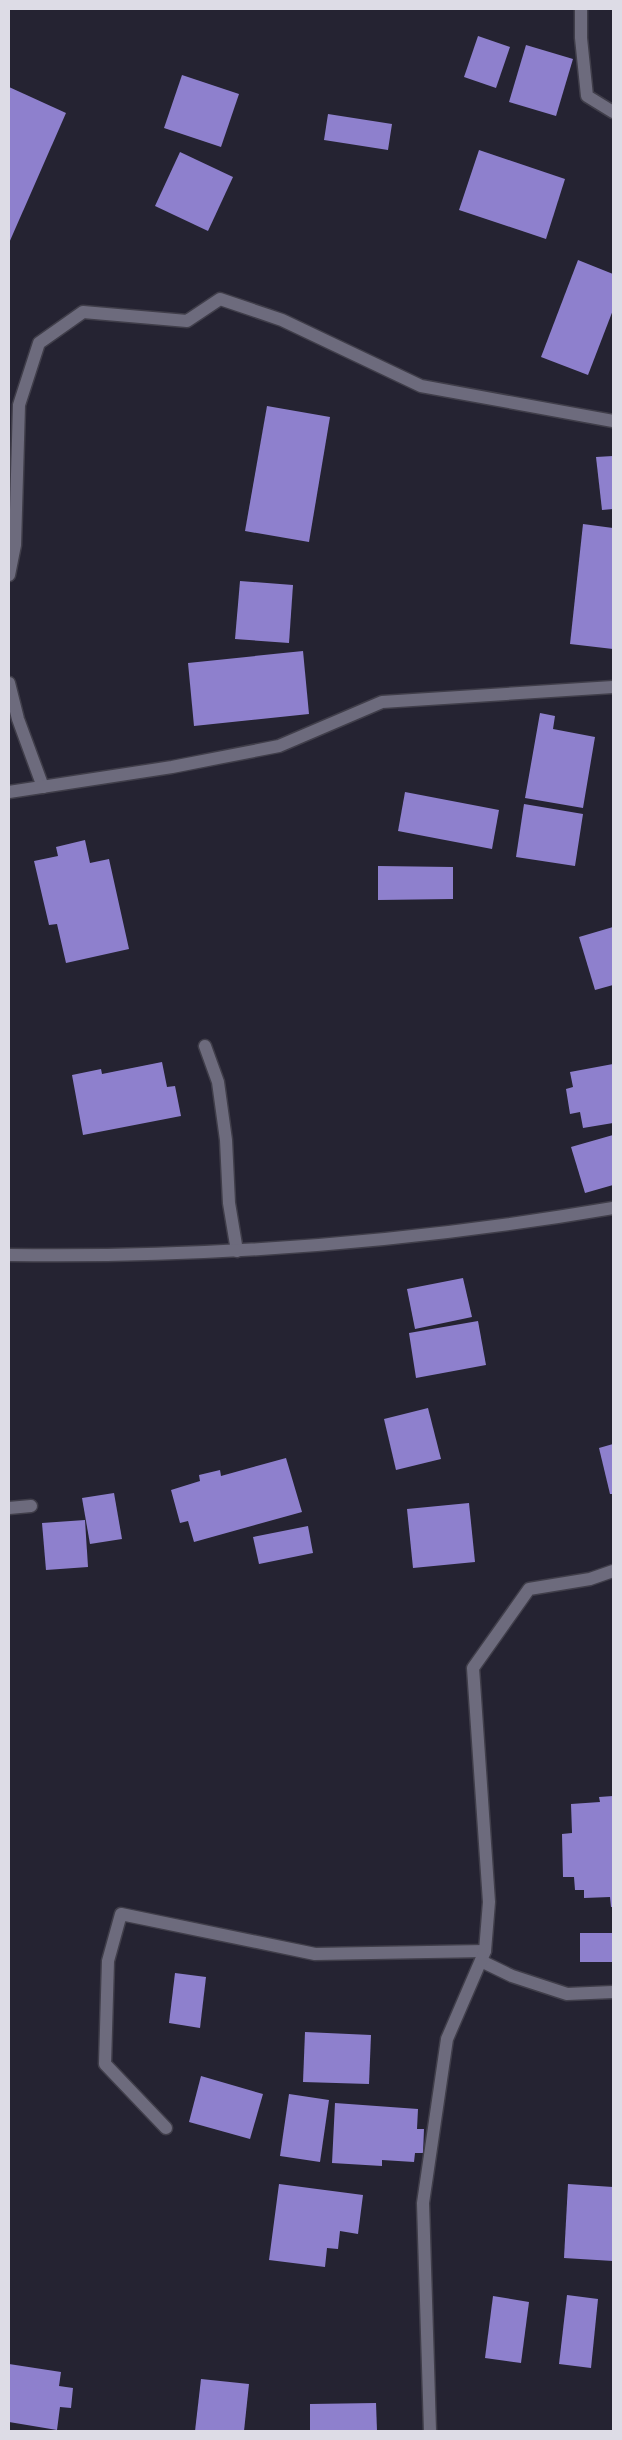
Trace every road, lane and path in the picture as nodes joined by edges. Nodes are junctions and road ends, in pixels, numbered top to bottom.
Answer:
1 (581, 9) edge
2 (613, 112) edge
3 (613, 421) edge
4 (12, 545) edge
5 (9, 575) edge
6 (9, 683) edge
7 (613, 687) edge
8 (43, 787) junction
9 (9, 792) edge
10 (204, 1046) dead end
11 (613, 1208) edge
12 (237, 1251) junction
13 (9, 1254) edge
14 (30, 1506) dead end
15 (9, 1508) edge
16 (613, 1571) edge
17 (483, 1956) junction
18 (613, 1992) edge
19 (166, 2128) dead end
20 (430, 2431) edge

1 - 2 street
3 - 4 street
4 - 5 street
6 - 8 street
7 - 8 street
8 - 9 street
10 - 12 street
11 - 12 street
12 - 13 street
14 - 15 street
16 - 17 street
17 - 18 street
17 - 19 street
17 - 20 street

